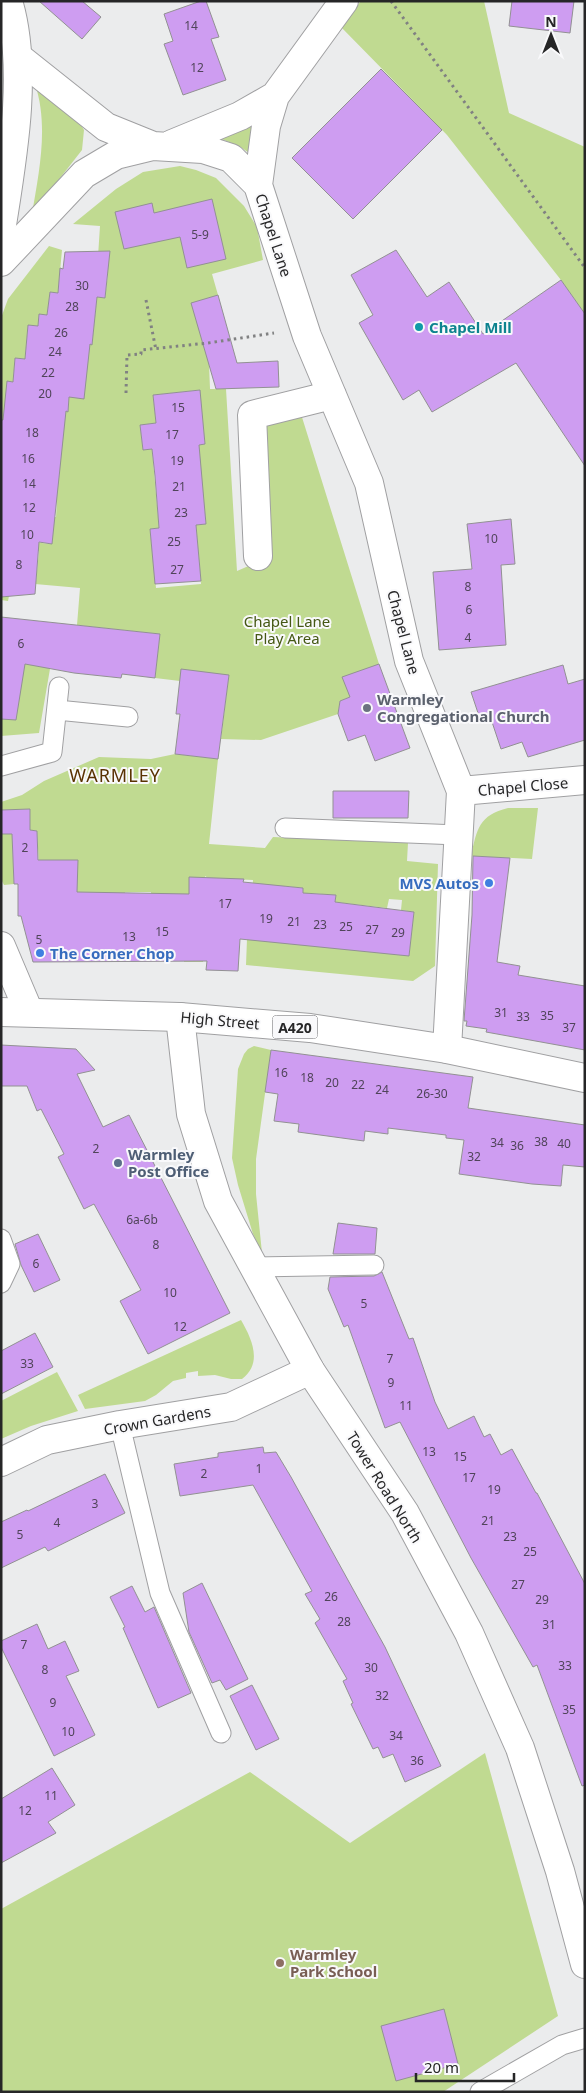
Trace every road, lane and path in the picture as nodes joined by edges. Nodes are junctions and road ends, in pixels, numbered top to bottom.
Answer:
1 (8, 1) edge
2 (344, 1) edge
3 (391, 1) edge
4 (18, 57) junction
5 (275, 96) junction
6 (158, 146) junction
7 (6, 166) edge
8 (258, 186) junction
9 (1, 231) edge
10 (1, 262) edge
11 (585, 268) edge
12 (146, 300) dead end
13 (304, 328) junction
14 (156, 350) junction
15 (126, 392) dead end
16 (332, 395) junction
17 (258, 556) dead end
18 (59, 686) dead end
19 (57, 710) junction
20 (128, 717) dead end
21 (1, 766) edge
22 (585, 780) edge
23 (461, 791) junction
24 (285, 828) dead end
25 (458, 835) junction
26 (1, 946) edge
27 (1, 1012) edge
28 (29, 1012) junction
29 (180, 1017) junction
30 (447, 1049) junction
31 (585, 1078) edge
32 (1, 1239) edge
33 (374, 1265) dead end
34 (254, 1267) junction
35 (1, 1283) edge
36 (310, 1370) junction
37 (120, 1425) junction
38 (1, 1462) edge
39 (221, 1733) dead end
40 (585, 1964) edge
41 (585, 2038) edge
42 (480, 2092) edge

1 - 4 street
2 - 5 street
3 - 11 path
4 - 6 street, Chapel Lane
4 - 7 street
5 - 6 street
5 - 8 street
6 - 8 street, Chapel Lane
6 - 10 street, Chapel Lane
7 - 9 street
8 - 13 street, Chapel Lane
12 - 14 path
13 - 14 path
13 - 16 street, Chapel Lane
14 - 15 path
16 - 17 street
16 - 23 street, Chapel Lane
18 - 19 lane
19 - 20 lane
19 - 21 lane
22 - 23 street, Chapel Close
23 - 25 street, Chapel Lane
24 - 25 lane
25 - 30 street, Chapel Lane
26 - 28 street
27 - 28 street, High Street / A420
28 - 29 street, High Street / A420
29 - 30 street, High Street / A420
29 - 34 street, Tower Road North
30 - 31 street, High Street / A420
32 - 35 lane
33 - 34 lane
34 - 36 street, Tower Road North
36 - 37 street, Crown Gardens
36 - 40 street, Tower Road North
37 - 38 street, Crown Gardens
37 - 39 lane
41 - 42 lane

